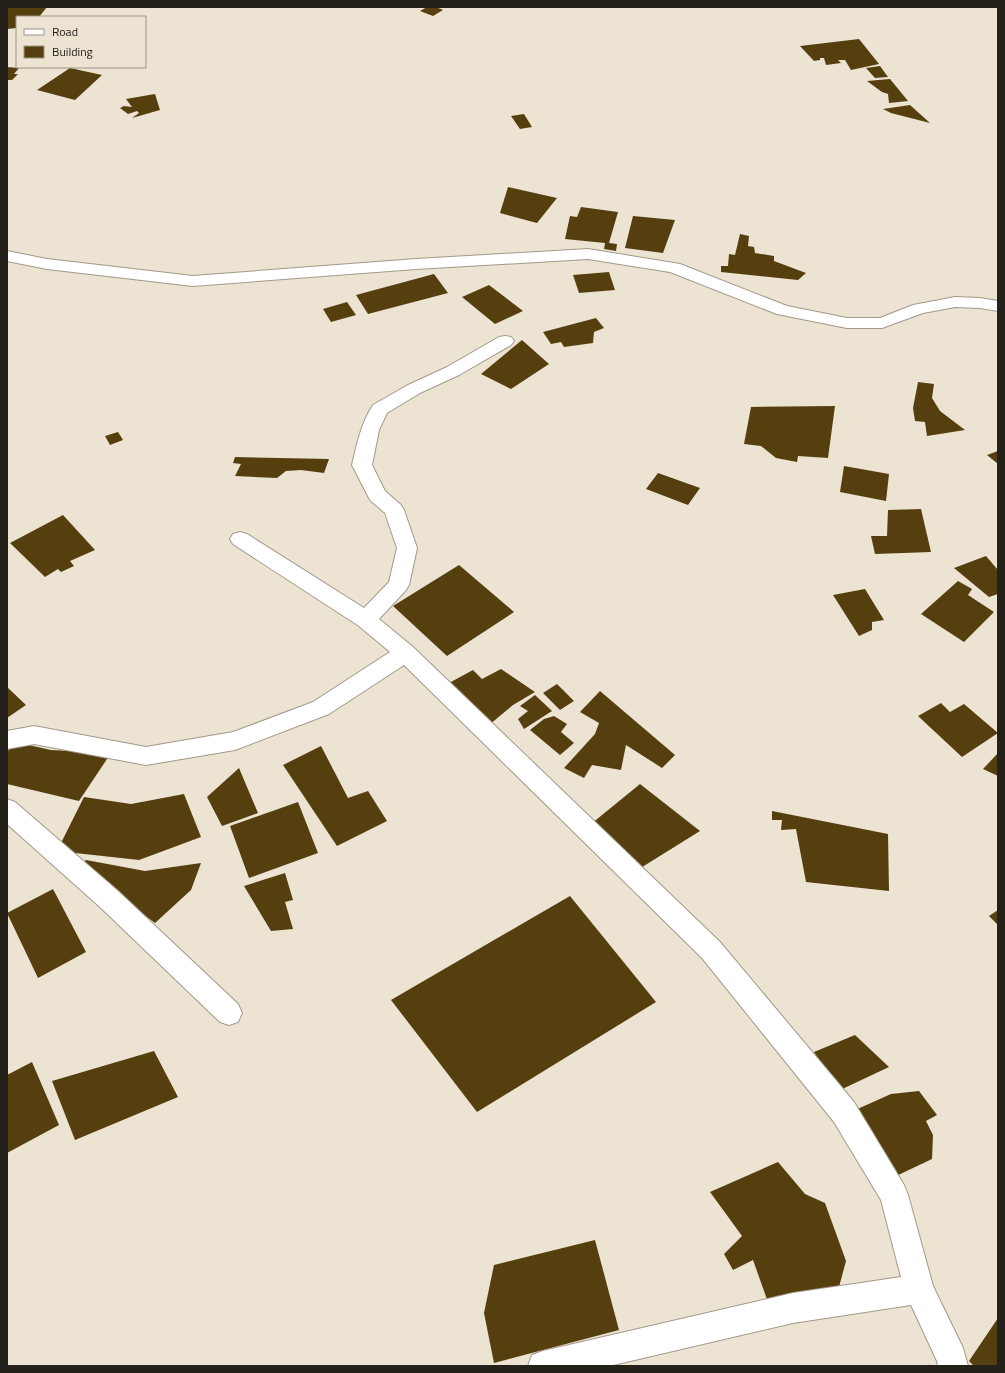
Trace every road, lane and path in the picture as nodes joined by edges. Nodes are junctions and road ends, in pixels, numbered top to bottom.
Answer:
1 (7, 256) edge
2 (998, 306) edge
3 (505, 341) dead end
4 (240, 539) dead end
5 (366, 620) junction
6 (405, 653) junction
7 (7, 740) edge
8 (7, 809) edge
9 (229, 1013) dead end
10 (919, 1289) junction
11 (544, 1366) edge
12 (954, 1366) edge

1 - 2 street
3 - 5 street
4 - 5 street
5 - 6 street
6 - 7 street
6 - 10 street
8 - 9 street
10 - 11 street
10 - 12 street

